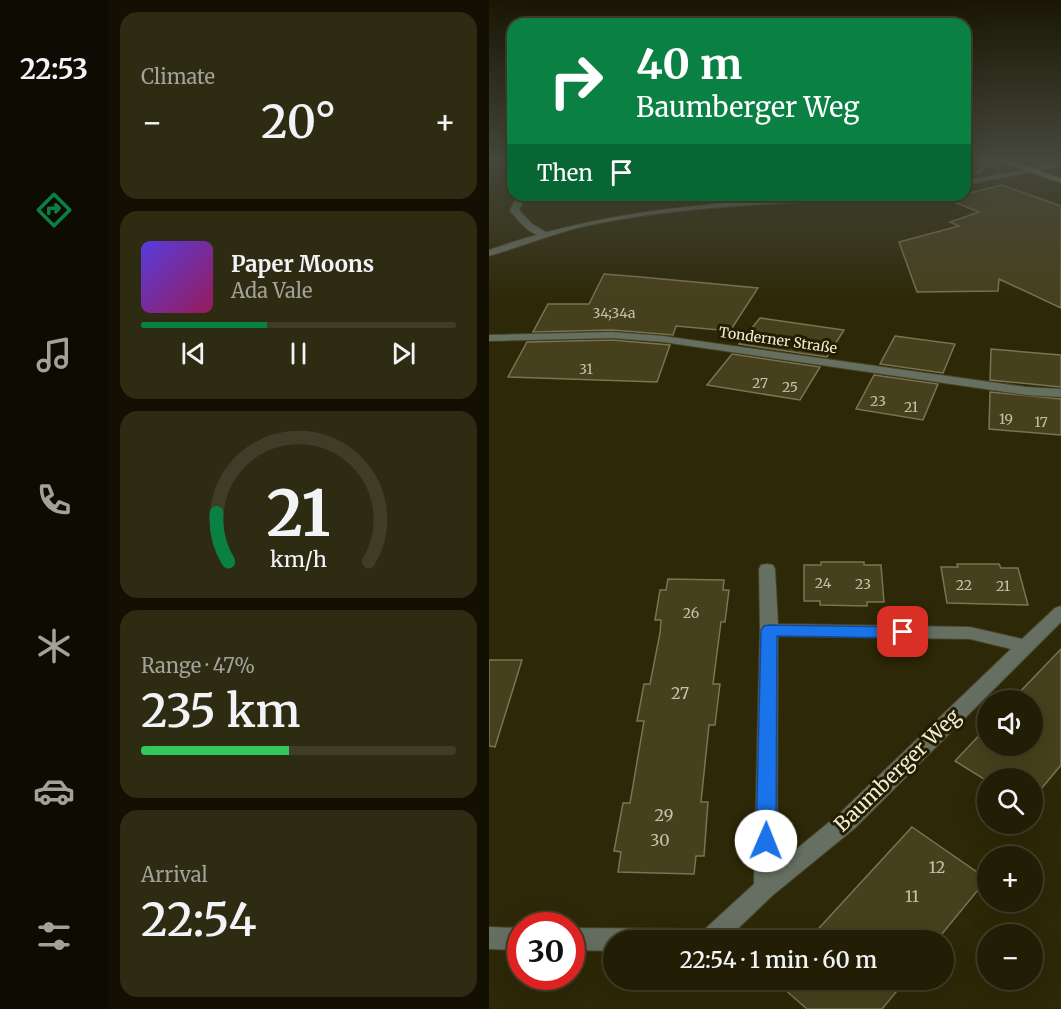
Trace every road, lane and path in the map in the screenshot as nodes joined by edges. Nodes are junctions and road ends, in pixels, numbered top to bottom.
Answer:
1 (515, 208) edge
2 (674, 208) edge
3 (543, 234) junction
4 (489, 253) edge
5 (489, 338) edge
6 (1061, 393) edge
7 (767, 569) dead end
8 (1061, 612) edge
9 (769, 630) junction
10 (1025, 646) junction
11 (765, 888) junction
12 (489, 938) edge
13 (507, 939) edge
14 (585, 939) edge

1 - 3 street
2 - 3 street
3 - 4 street
5 - 6 street, Tonderner Straße
7 - 9 street
8 - 10 street, Baumberger Weg
9 - 10 street
9 - 11 street
10 - 11 street, Baumberger Weg
11 - 14 street, Baumberger Weg
12 - 13 street

